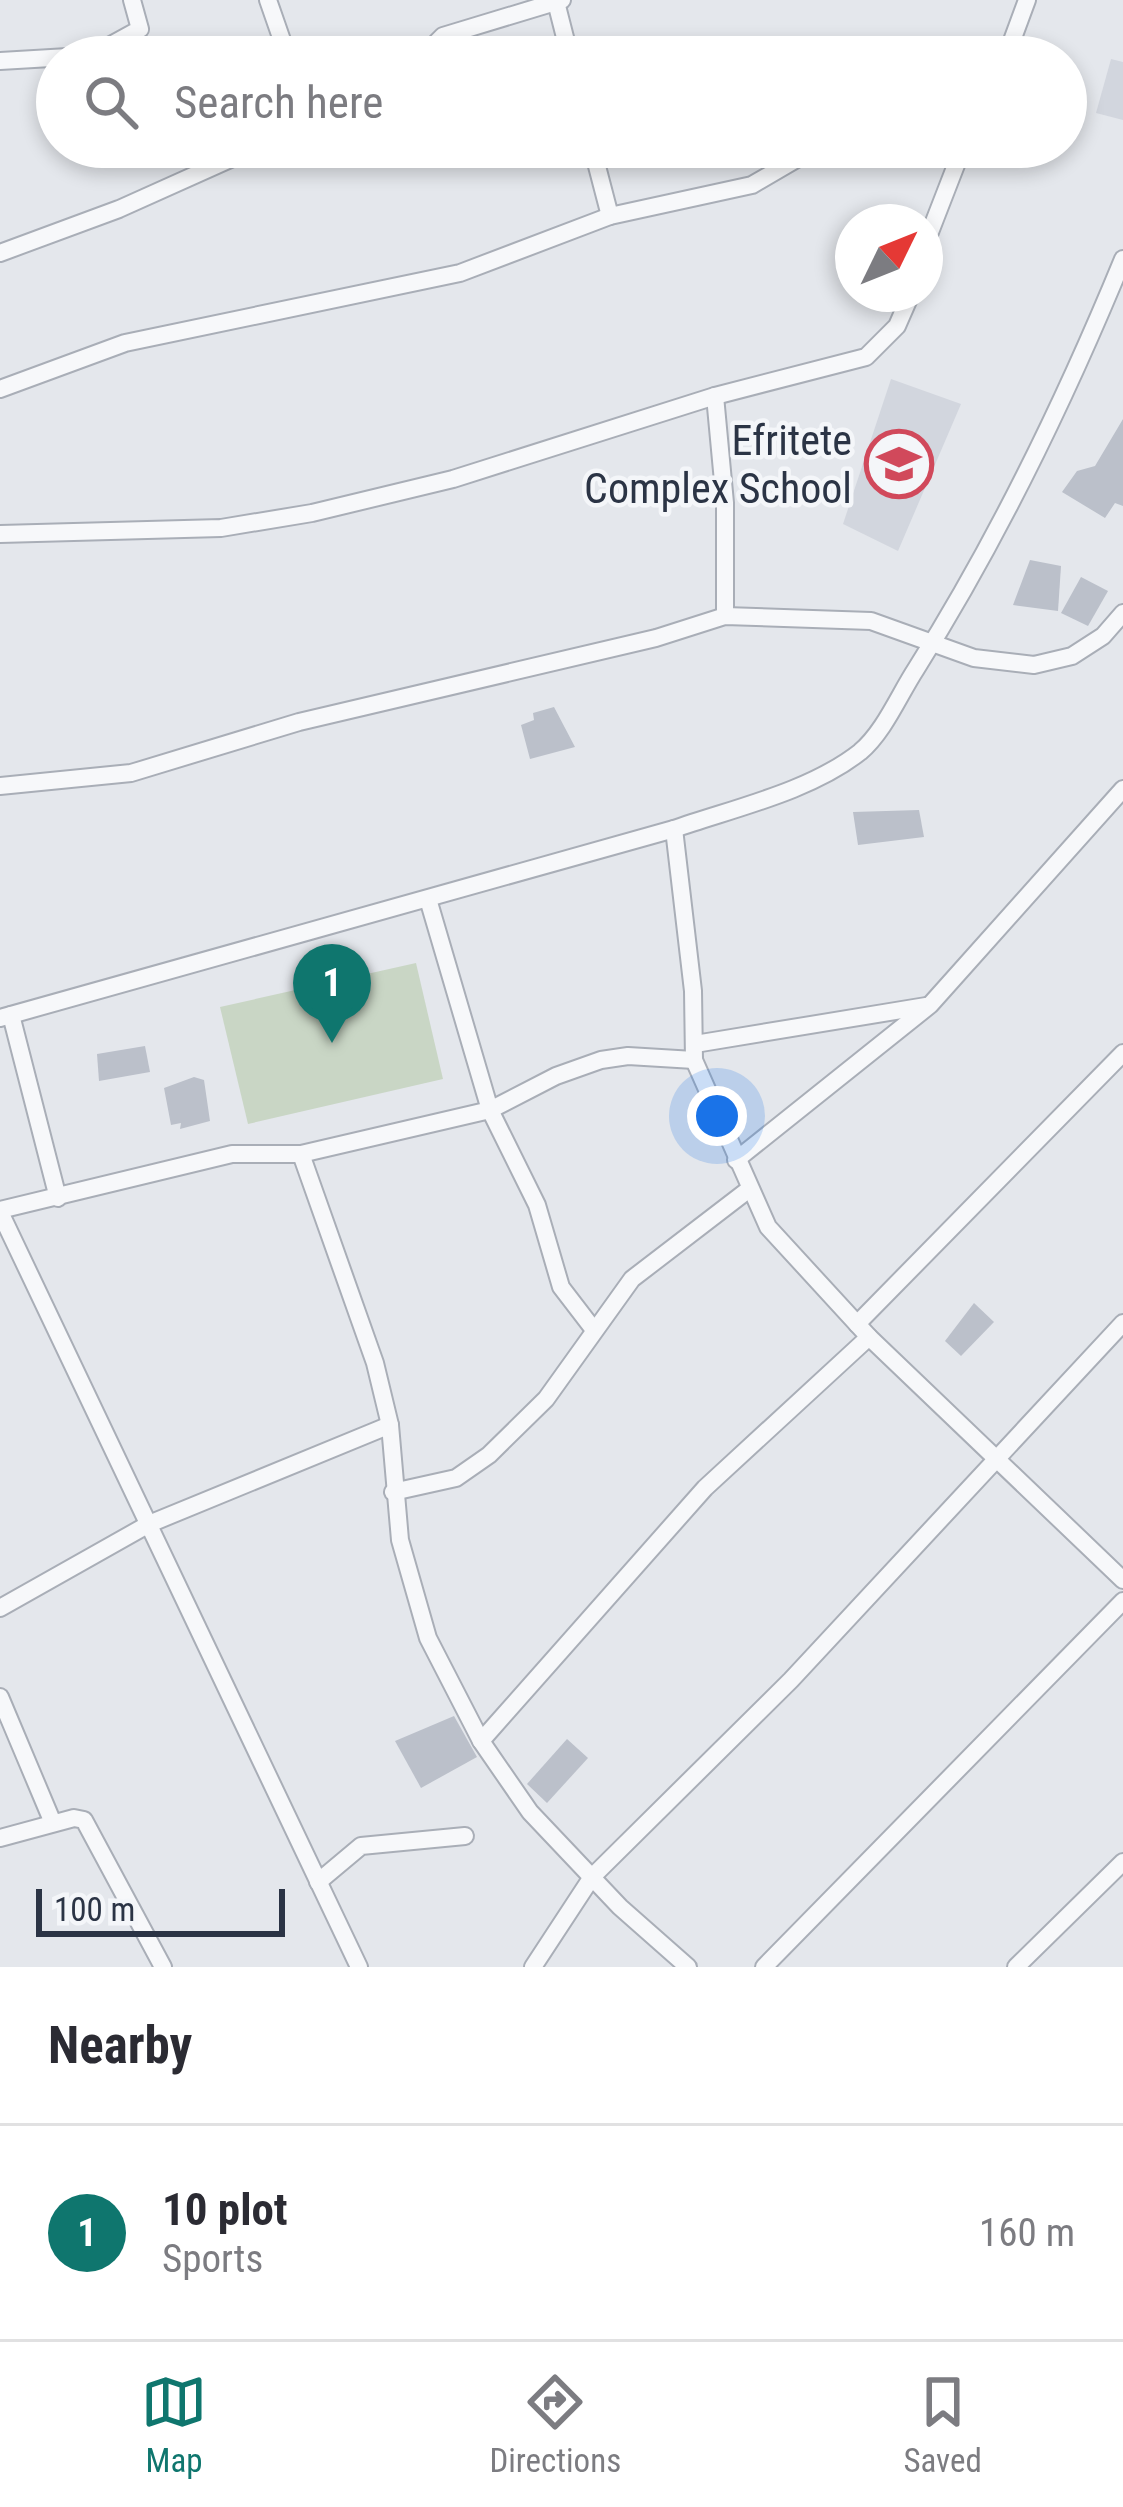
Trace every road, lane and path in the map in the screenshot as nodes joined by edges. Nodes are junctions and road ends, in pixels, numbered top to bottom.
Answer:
1 (132, 0) edge
2 (268, 0) edge
3 (1027, 0) edge
4 (559, 1) edge
5 (126, 36) edge
6 (281, 36) edge
7 (443, 36) edge
8 (566, 36) edge
9 (1014, 36) edge
10 (36, 59) edge
11 (0, 61) edge
12 (206, 168) edge
13 (597, 168) edge
14 (781, 168) edge
15 (955, 168) edge
16 (941, 204) edge
17 (610, 216) junction
18 (0, 254) edge
19 (1123, 260) edge
20 (903, 312) edge
21 (0, 389) edge
22 (715, 396) junction
23 (0, 534) edge
24 (1123, 613) edge
25 (725, 616) junction
26 (932, 643) junction
27 (0, 786) edge
28 (1123, 790) edge
29 (674, 829) junction
30 (428, 898) junction
31 (930, 1005) junction
32 (5, 1016) edge
33 (695, 1052) junction
34 (1123, 1053) edge
35 (490, 1110) junction
36 (301, 1154) junction
37 (736, 1160) junction
38 (748, 1190) junction
39 (58, 1198) junction
40 (0, 1211) edge
41 (1123, 1323) edge
42 (594, 1330) junction
43 (863, 1330) junction
44 (390, 1425) junction
45 (998, 1456) junction
46 (393, 1492) junction
47 (149, 1524) junction
48 (1123, 1580) edge
49 (1123, 1601) edge
50 (0, 1608) edge
51 (0, 1697) edge
52 (481, 1741) junction
53 (53, 1822) junction
54 (465, 1836) dead end
55 (0, 1838) edge
56 (1123, 1862) edge
57 (592, 1877) junction
58 (318, 1882) junction
59 (163, 1967) edge
60 (358, 1967) edge
61 (533, 1967) edge
62 (688, 1967) edge
63 (764, 1967) edge
64 (1016, 1967) edge

1 - 5 street
2 - 6 street
3 - 9 street
4 - 7 street
4 - 8 street
10 - 11 street
12 - 18 street
13 - 17 street
14 - 17 street
15 - 16 street
17 - 21 street
19 - 26 street
20 - 22 street
22 - 23 street
22 - 25 street
24 - 26 street
25 - 26 street
25 - 27 street
26 - 29 street
28 - 31 street
29 - 30 street
29 - 33 street
30 - 32 street
30 - 35 street
31 - 33 street
31 - 37 street
32 - 39 street
33 - 35 street
33 - 37 street
34 - 43 street
35 - 36 street
35 - 42 street
36 - 39 street
36 - 44 street
37 - 38 street
38 - 42 street
38 - 43 street
39 - 40 street
40 - 47 street
41 - 45 street
42 - 46 street
43 - 45 street
43 - 52 street
44 - 46 street
44 - 47 street
45 - 48 street
45 - 57 street
46 - 52 street
47 - 50 street
47 - 58 street
49 - 63 street
51 - 53 street
52 - 57 street
53 - 55 street
53 - 59 street
54 - 58 street
56 - 64 street
57 - 61 street
57 - 62 street
58 - 60 street

